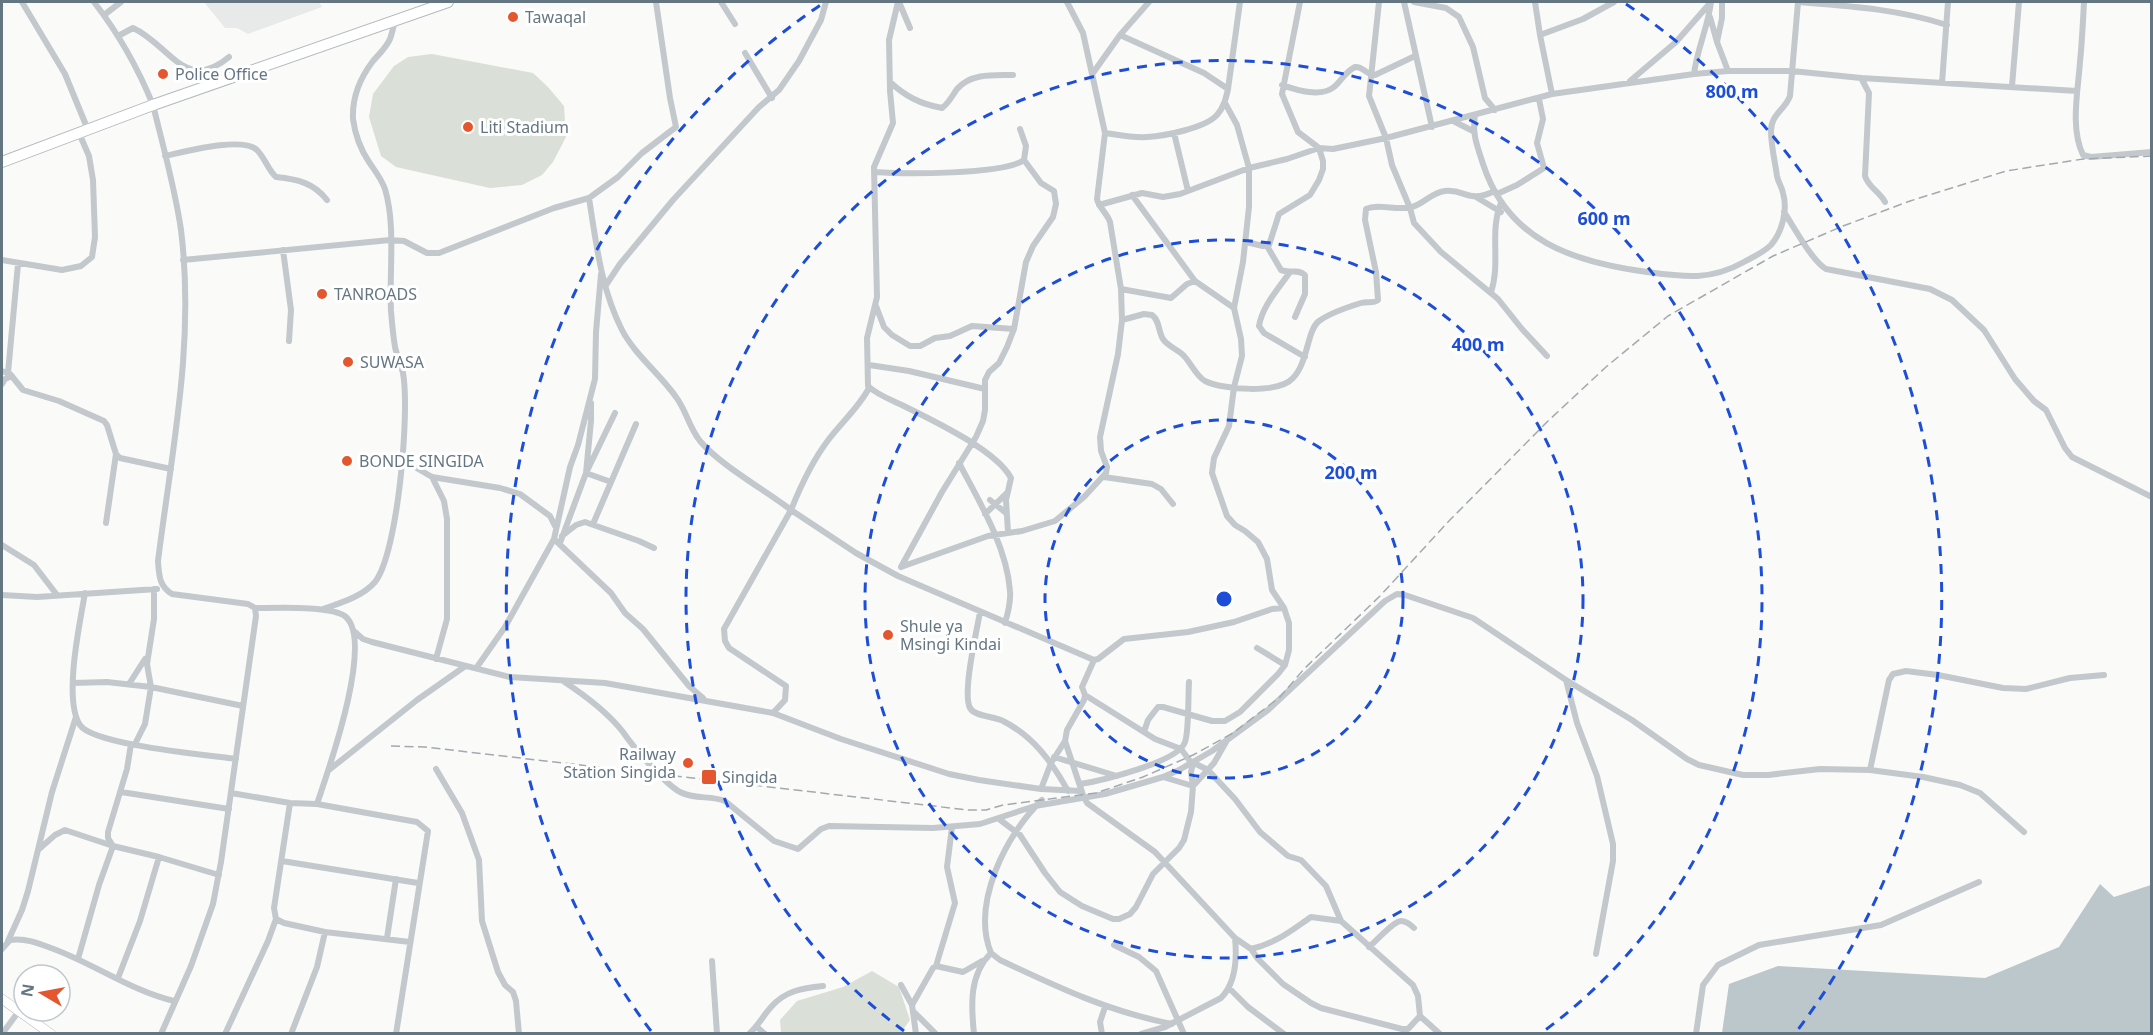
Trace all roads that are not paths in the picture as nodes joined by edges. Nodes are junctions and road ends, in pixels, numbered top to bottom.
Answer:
1 (22, 2) edge
2 (94, 2) edge
3 (121, 2) edge
4 (448, 2) edge
5 (656, 2) edge
6 (721, 2) edge
7 (826, 2) edge
8 (898, 2) edge
9 (1066, 2) edge
10 (1149, 2) edge
11 (1240, 2) edge
12 (1300, 2) edge
13 (1379, 2) edge
14 (1404, 2) edge
15 (1414, 2) edge
16 (1535, 2) edge
17 (1614, 2) edge
18 (1711, 2) edge
19 (1722, 2) edge
20 (1948, 2) edge
21 (2019, 2) edge
22 (2084, 2) edge
23 (1709, 13) junction
24 (104, 15) junction
25 (394, 22) junction
26 (735, 24) dead end
27 (1947, 25) junction
28 (910, 28) dead end
29 (1120, 35) junction
30 (1539, 35) junction
31 (118, 36) junction
32 (1717, 42) junction
33 (745, 53) dead end
34 (1415, 56) junction
35 (229, 57) dead end
36 (1728, 70) junction
37 (1792, 70) junction
38 (1093, 73) junction
39 (1694, 74) junction
40 (1013, 75) dead end
41 (1370, 75) junction
42 (1861, 78) junction
43 (890, 82) junction
44 (1629, 82) junction
45 (1942, 82) junction
46 (1282, 85) junction
47 (2012, 86) junction
48 (1228, 89) junction
49 (2077, 91) junction
50 (1552, 94) junction
51 (772, 98) junction
52 (1485, 98) junction
53 (1539, 99) junction
54 (1225, 103) junction
55 (153, 105) junction
56 (1495, 110) junction
57 (1478, 114) junction
58 (1455, 122) junction
59 (1432, 127) junction
60 (1020, 129) dead end
61 (1473, 131) junction
62 (83, 132) junction
63 (1105, 133) junction
64 (1174, 133) junction
65 (1386, 138) junction
66 (1319, 148) junction
67 (2151, 152) edge
68 (165, 156) junction
69 (1024, 160) junction
70 (2, 162) edge
71 (1249, 168) junction
72 (874, 172) junction
73 (1188, 191) junction
74 (1496, 192) junction
75 (1132, 195) junction
76 (1476, 197) junction
77 (589, 198) junction
78 (327, 200) dead end
79 (1885, 202) dead end
80 (1501, 203) junction
81 (1099, 205) junction
82 (1410, 208) junction
83 (1498, 211) junction
84 (1784, 212) junction
85 (1512, 217) junction
86 (390, 240) junction
87 (1246, 242) junction
88 (1266, 246) junction
89 (283, 250) junction
90 (183, 260) junction
91 (2, 261) edge
92 (18, 264) junction
93 (602, 271) junction
94 (1290, 272) junction
95 (1195, 281) junction
96 (606, 285) junction
97 (1121, 289) junction
98 (1491, 292) junction
99 (876, 306) junction
100 (1234, 308) junction
101 (1295, 317) dead end
102 (1122, 320) junction
103 (1014, 329) junction
104 (289, 341) dead end
105 (1547, 356) dead end
106 (1305, 357) junction
107 (869, 365) junction
108 (7, 373) edge
109 (2, 384) edge
110 (1234, 387) junction
111 (869, 388) junction
112 (985, 389) junction
113 (591, 393) junction
114 (615, 413) dead end
115 (636, 424) dead end
116 (970, 443) junction
117 (116, 454) junction
118 (403, 460) junction
119 (959, 463) junction
120 (171, 469) junction
121 (586, 473) junction
122 (432, 477) junction
123 (1104, 477) junction
124 (611, 483) junction
125 (1007, 493) junction
126 (2151, 497) edge
127 (993, 502) junction
128 (1173, 504) dead end
129 (791, 510) junction
130 (1006, 513) junction
131 (985, 514) junction
132 (106, 523) dead end
133 (593, 524) junction
134 (555, 526) junction
135 (1008, 532) junction
136 (996, 535) junction
137 (559, 539) junction
138 (2, 545) edge
139 (654, 548) dead end
140 (901, 567) junction
141 (896, 575) junction
142 (154, 589) junction
143 (164, 589) junction
144 (85, 593) junction
145 (2, 595) edge
146 (57, 595) junction
147 (255, 608) junction
148 (1284, 608) junction
149 (323, 609) junction
150 (980, 612) junction
151 (1005, 623) junction
152 (355, 632) junction
153 (1257, 648) dead end
154 (148, 655) junction
155 (436, 659) junction
156 (1094, 660) junction
157 (1285, 664) junction
158 (464, 667) junction
159 (477, 667) junction
160 (2104, 675) dead end
161 (1566, 680) junction
162 (563, 681) junction
163 (74, 682) junction
164 (1189, 682) dead end
165 (129, 684) junction
166 (151, 687) junction
167 (1085, 695) junction
168 (704, 699) junction
169 (243, 706) junction
170 (773, 713) junction
171 (1187, 713) junction
172 (76, 717) junction
173 (1144, 732) junction
174 (1065, 741) junction
175 (1226, 741) junction
176 (133, 744) junction
177 (1180, 749) junction
178 (236, 759) junction
179 (1053, 760) junction
180 (1073, 762) junction
181 (1193, 763) junction
182 (435, 769) dead end
183 (329, 770) junction
184 (1208, 770) junction
185 (1870, 770) junction
186 (1118, 776) junction
187 (1163, 777) junction
188 (1193, 786) junction
189 (1041, 789) junction
190 (1068, 791) junction
191 (1082, 791) junction
192 (121, 792) junction
193 (231, 794) junction
194 (1042, 800) dead end
195 (290, 803) junction
196 (317, 804) junction
197 (1035, 806) junction
198 (229, 809) junction
199 (999, 819) junction
200 (952, 827) junction
201 (1017, 832) junction
202 (2024, 832) dead end
203 (113, 846) junction
204 (38, 851) junction
205 (159, 857) junction
206 (282, 861) junction
207 (1164, 861) junction
208 (219, 875) junction
209 (396, 879) junction
210 (1979, 882) dead end
211 (418, 884) junction
212 (276, 919) junction
213 (1341, 921) junction
214 (1414, 928) dead end
215 (325, 932) junction
216 (387, 938) junction
217 (1235, 938) junction
218 (8, 941) junction
219 (410, 942) junction
220 (1114, 945) dead end
221 (1369, 947) junction
222 (2, 949) edge
223 (1251, 949) junction
224 (991, 952) junction
225 (1596, 954) dead end
226 (985, 958) junction
227 (78, 959) junction
228 (712, 961) dead end
229 (936, 966) junction
230 (118, 978) junction
231 (901, 985) dead end
232 (823, 986) dead end
233 (1229, 988) junction
234 (174, 1001) junction
235 (1105, 1007) junction
236 (912, 1008) junction
237 (1420, 1016) junction
238 (12, 1020) edge
239 (36, 1023) edge
240 (1175, 1023) junction
241 (757, 1027) junction
242 (1408, 1031) edge
243 (162, 1033) edge
244 (291, 1033) edge
245 (2, 1034) edge
246 (51, 1034) edge
247 (225, 1034) edge
248 (396, 1034) edge
249 (519, 1034) edge
250 (717, 1034) edge
251 (749, 1034) edge
252 (765, 1034) edge
253 (916, 1034) edge
254 (936, 1034) edge
255 (974, 1034) edge
256 (1102, 1034) edge
257 (1141, 1034) edge
258 (1184, 1034) edge
259 (1284, 1034) edge
260 (1440, 1034) edge
261 (1696, 1034) edge

1 - 62 street
2 - 24 street
3 - 24 street
4 - 25 highway
5 - 77 street
6 - 26 street
7 - 51 street
8 - 28 street
8 - 43 street
9 - 38 street
10 - 29 street
11 - 48 street
12 - 46 street
13 - 41 street
14 - 34 street
15 - 52 street
16 - 30 street
17 - 30 street
18 - 23 street
18 - 44 street
19 - 32 street
20 - 27 street
21 - 47 street
22 - 49 street
23 - 32 street
23 - 39 street
24 - 31 street
25 - 55 highway
25 - 86 street
27 - 37 street
27 - 45 street
29 - 38 street
29 - 48 street
30 - 50 street
31 - 35 street
31 - 55 street
32 - 36 street
33 - 51 street
34 - 41 street
34 - 59 street
36 - 37 street
36 - 39 street
37 - 42 street
37 - 84 street
38 - 63 street
39 - 44 street
40 - 43 street
41 - 46 street
41 - 65 street
42 - 45 street
42 - 79 street
43 - 72 street
44 - 50 street
45 - 47 street
46 - 66 street
47 - 49 street
48 - 54 street
49 - 67 street
50 - 53 street
51 - 96 street
52 - 56 street
52 - 57 street
53 - 56 street
53 - 74 street
54 - 64 street
54 - 71 street
55 - 62 highway
55 - 68 street
56 - 57 street
57 - 58 street
57 - 61 street
58 - 59 street
58 - 61 street
59 - 65 street
60 - 69 street
61 - 74 street
62 - 70 highway
62 - 92 street
63 - 64 street
63 - 81 street
64 - 73 street
65 - 66 street
65 - 82 street
66 - 71 street
66 - 88 street
68 - 78 street
68 - 90 street
69 - 72 street
69 - 103 street
71 - 73 street
71 - 87 street
72 - 99 street
73 - 75 street
74 - 76 street
74 - 80 street
75 - 81 street
75 - 95 street
76 - 82 street
76 - 83 street
77 - 86 street
77 - 93 street
80 - 83 street
80 - 85 street
81 - 97 street
82 - 98 street
82 - 106 street
83 - 85 street
83 - 98 street
84 - 85 street
84 - 126 street
86 - 89 street
86 - 118 street
87 - 88 street
87 - 100 street
88 - 94 street
89 - 90 street
89 - 104 street
90 - 120 street
91 - 92 street
92 - 108 street
93 - 96 street
93 - 113 street
94 - 101 street
94 - 106 street
95 - 97 street
95 - 100 street
96 - 129 street
97 - 102 street
98 - 105 street
99 - 103 street
99 - 107 street
100 - 110 street
102 - 110 street
102 - 123 street
103 - 112 street
106 - 110 street
107 - 111 street
107 - 112 street
108 - 109 street
108 - 117 street
110 - 148 street
111 - 116 street
111 - 129 street
112 - 116 street
113 - 121 street
113 - 134 street
114 - 121 street
115 - 124 street
116 - 119 street
116 - 125 street
117 - 120 street
117 - 132 street
118 - 122 street
118 - 149 street
119 - 131 street
119 - 140 street
120 - 143 street
121 - 124 street
121 - 137 street
122 - 134 street
122 - 155 street
123 - 128 street
123 - 135 street
124 - 133 street
125 - 127 street
125 - 130 street
127 - 130 street
127 - 131 street
129 - 141 street
129 - 170 street
130 - 135 street
131 - 136 street
133 - 137 street
133 - 139 street
134 - 137 street
135 - 136 street
136 - 140 street
136 - 151 street
137 - 159 street
137 - 168 street
138 - 146 street
140 - 141 street
141 - 150 street
142 - 143 street
142 - 144 street
142 - 154 street
143 - 147 street
144 - 146 street
144 - 163 street
145 - 146 street
147 - 149 street
147 - 169 street
148 - 156 street
148 - 157 street
149 - 152 street
150 - 151 street
150 - 179 street
151 - 156 street
152 - 155 street
152 - 183 street
153 - 157 street
154 - 165 street
154 - 166 street
155 - 158 street
156 - 167 street
157 - 171 street
158 - 159 street
158 - 183 street
159 - 162 street
160 - 185 street
161 - 175 street
161 - 185 street
161 - 225 street
162 - 168 street
162 - 200 street
163 - 165 street
163 - 172 street
164 - 171 street
165 - 166 street
166 - 169 street
166 - 176 street
167 - 173 street
167 - 174 street
168 - 170 street
169 - 178 street
170 - 189 street
171 - 173 street
171 - 177 street
172 - 176 street
172 - 204 street
173 - 177 street
174 - 179 street
174 - 180 street
175 - 181 street
175 - 184 street
176 - 178 street
176 - 192 street
177 - 181 street
177 - 186 street
178 - 193 street
179 - 180 street
179 - 189 street
179 - 190 street
180 - 186 street
180 - 191 street
181 - 184 street
181 - 187 street
181 - 188 street
182 - 249 street
183 - 196 street
184 - 188 street
184 - 213 street
185 - 202 street
186 - 191 street
187 - 188 street
187 - 191 street
188 - 207 street
189 - 190 street
190 - 191 street
191 - 197 street
191 - 207 street
192 - 198 street
192 - 203 street
193 - 195 street
193 - 198 street
194 - 197 street
195 - 196 street
195 - 206 street
196 - 211 street
197 - 199 street
197 - 201 street
198 - 208 street
199 - 200 street
199 - 201 street
200 - 229 street
201 - 207 street
201 - 224 street
203 - 204 street
203 - 205 street
203 - 227 street
204 - 218 street
205 - 208 street
205 - 230 street
206 - 209 street
206 - 212 street
207 - 217 street
208 - 234 street
209 - 211 street
209 - 216 street
210 - 261 street
211 - 219 street
212 - 215 street
212 - 247 street
213 - 221 street
213 - 223 street
214 - 221 street
215 - 216 street
215 - 244 street
216 - 219 street
217 - 223 street
217 - 233 street
218 - 222 street
218 - 227 street
219 - 248 street
220 - 240 street
221 - 237 street
223 - 242 street
224 - 226 street
224 - 235 street
226 - 229 street
226 - 255 street
227 - 230 street
228 - 250 street
229 - 236 street
230 - 234 street
231 - 236 street
232 - 241 street
233 - 240 street
233 - 259 street
234 - 243 street
235 - 240 street
235 - 256 street
236 - 253 street
236 - 254 street
237 - 242 street
237 - 260 street
238 - 245 street
239 - 246 main road
240 - 257 street
240 - 258 street
241 - 251 street
241 - 252 street

